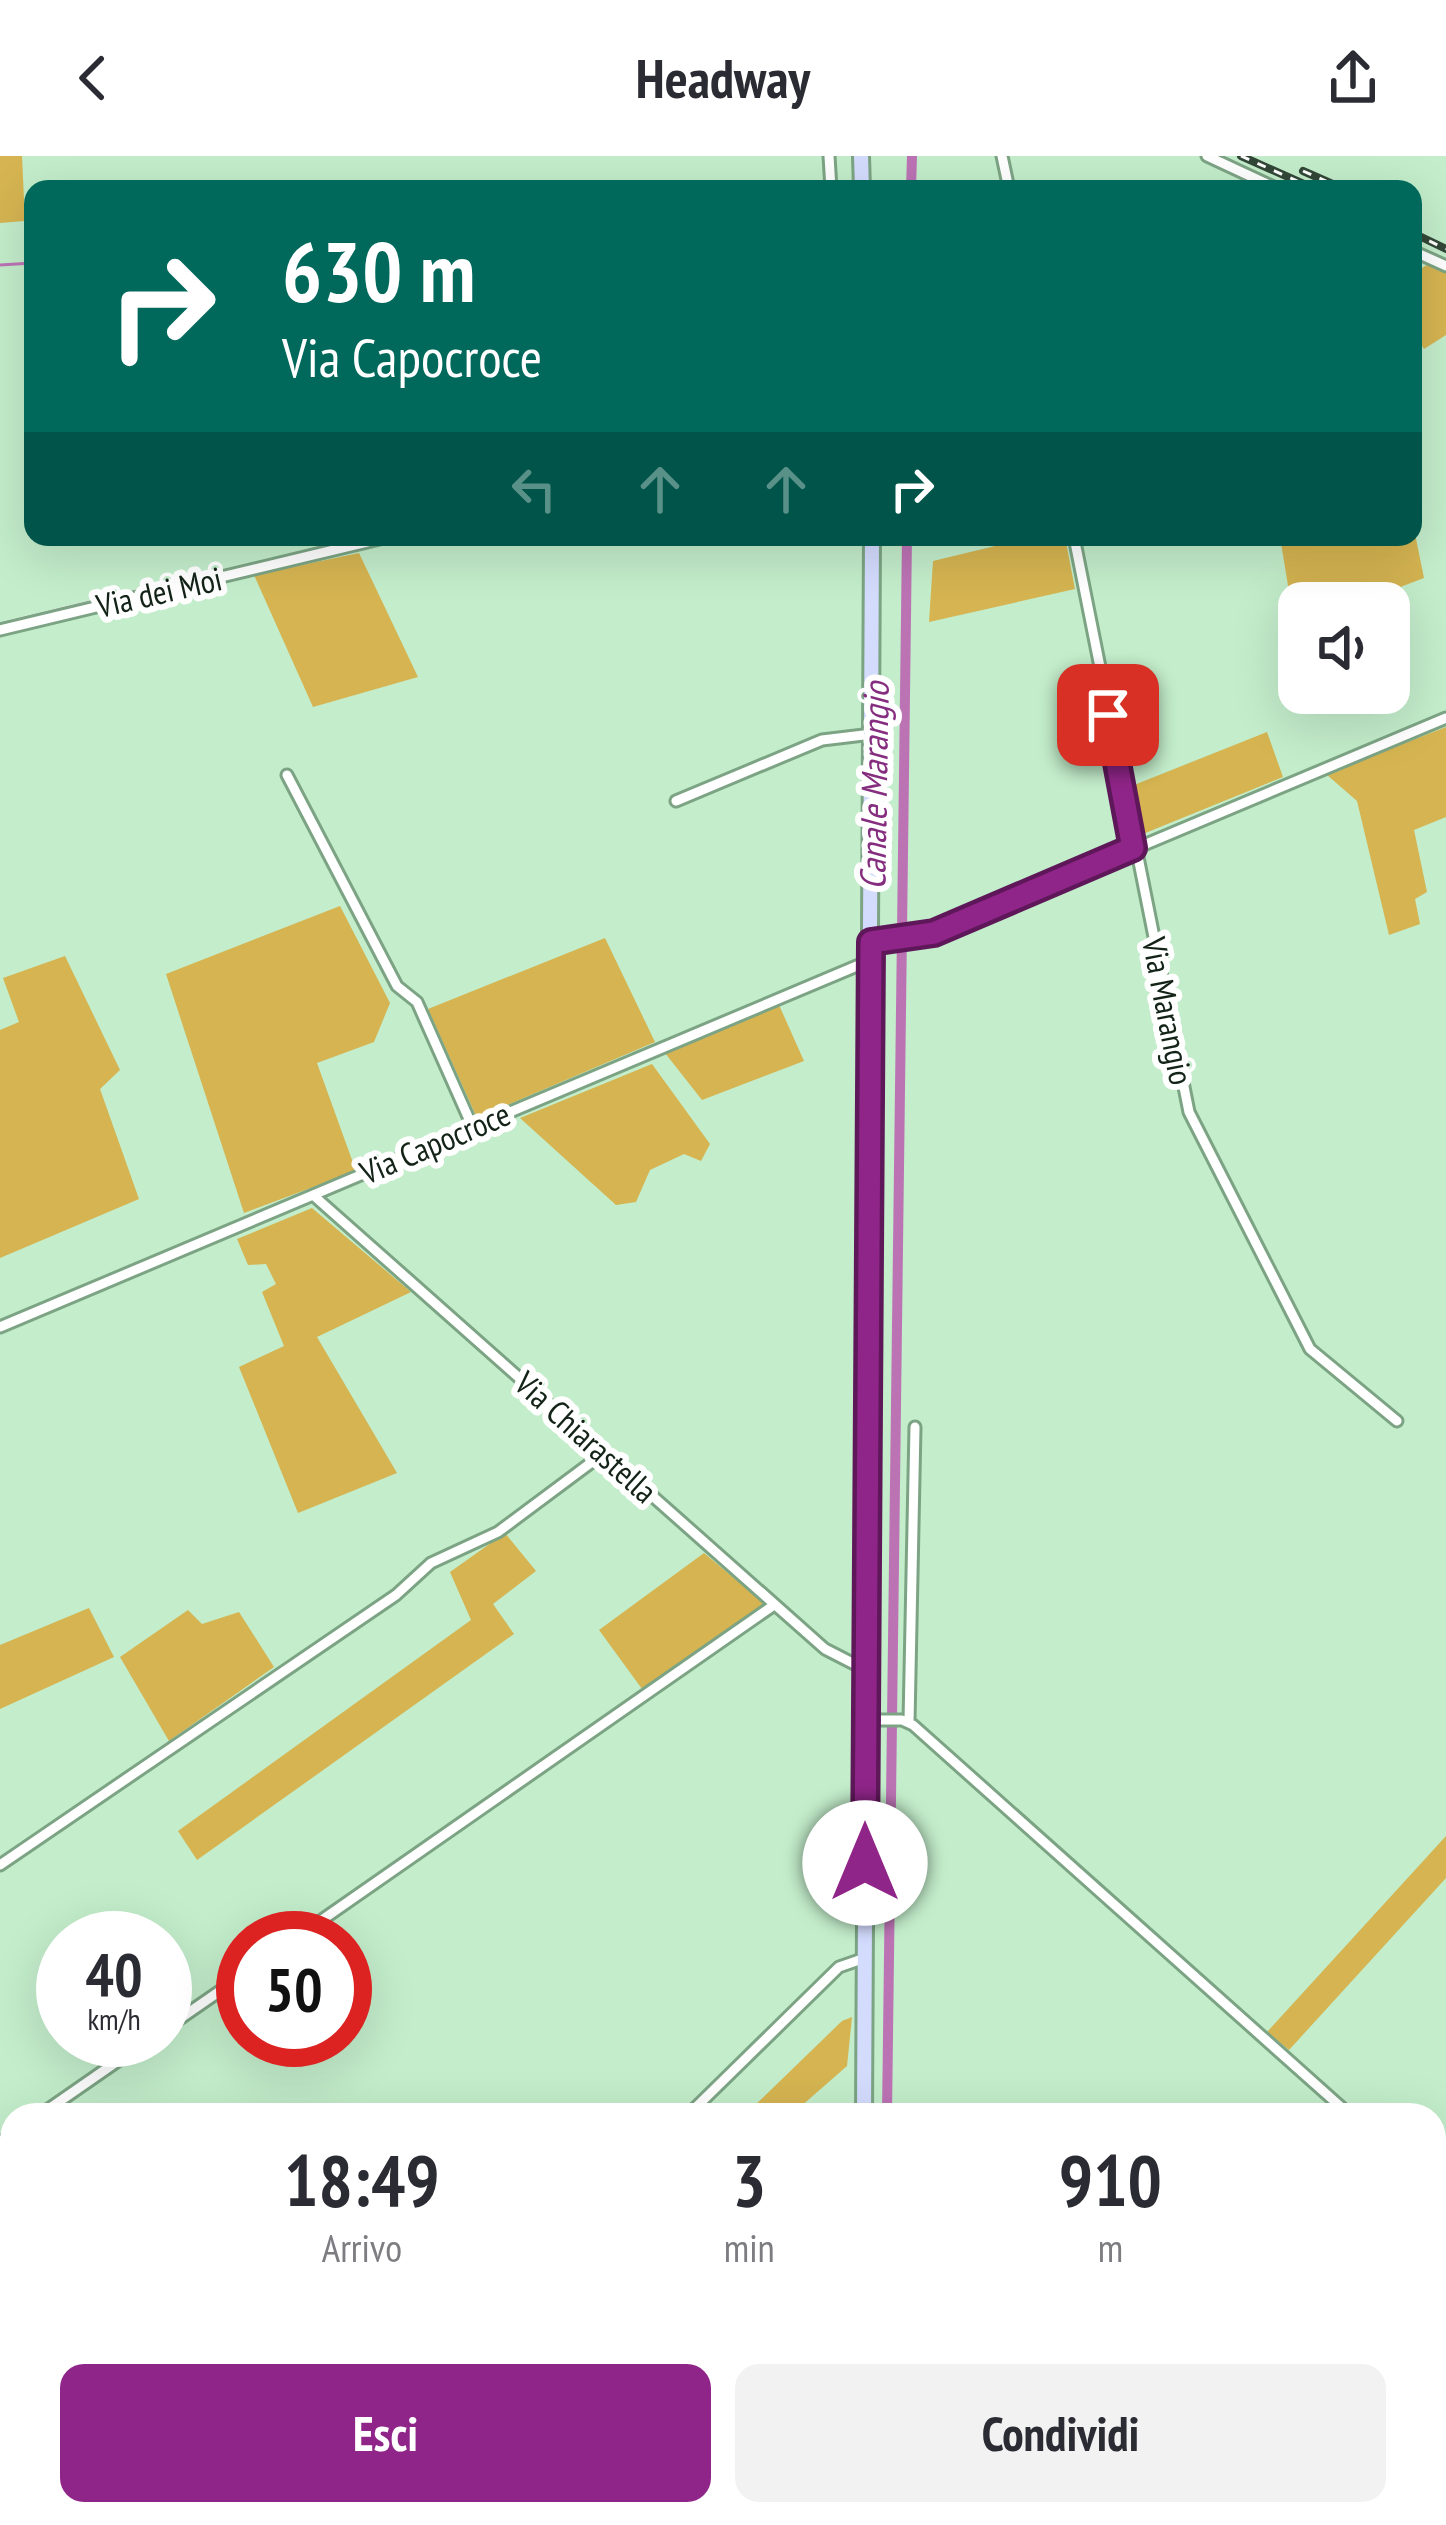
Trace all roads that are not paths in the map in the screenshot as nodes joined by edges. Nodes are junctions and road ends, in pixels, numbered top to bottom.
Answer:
1 (1207, 156) edge
2 (1259, 180) edge
3 (350, 546) edge
4 (872, 546) edge
5 (1076, 546) edge
6 (0, 629) edge
7 (1446, 718) edge
8 (872, 734) junction
9 (287, 775) dead end
10 (676, 801) dead end
11 (1133, 848) junction
12 (876, 941) junction
13 (871, 960) junction
14 (473, 1128) junction
15 (313, 1195) junction
16 (0, 1327) edge
17 (1397, 1421) dead end
18 (915, 1427) dead end
19 (604, 1453) junction
20 (774, 1605) junction
21 (866, 1670) junction
22 (873, 1720) junction
23 (906, 1721) junction
24 (0, 1865) edge
25 (335, 1911) edge
26 (865, 1958) junction
27 (109, 2067) edge
28 (57, 2103) edge
29 (700, 2103) edge
30 (864, 2103) edge
31 (1336, 2103) edge

1 - 2 street
3 - 6 street, Via dei Moi
4 - 8 main road
5 - 11 street, Via Marangio
7 - 11 street
8 - 10 street
8 - 12 main road
9 - 14 street
11 - 12 street
11 - 17 street, Via Marangio
12 - 13 main road
13 - 14 street, Via Capocroce
13 - 21 main road
14 - 15 street, Via Capocroce
15 - 16 street, Via Capocroce
15 - 19 street, Via Chiarastella
18 - 23 street
19 - 20 street, Via Chiarastella
19 - 24 street
20 - 21 street, Via Chiarastella
20 - 25 street
21 - 22 main road
22 - 23 street
22 - 26 main road
23 - 31 street
26 - 29 street
26 - 30 main road
27 - 28 street

